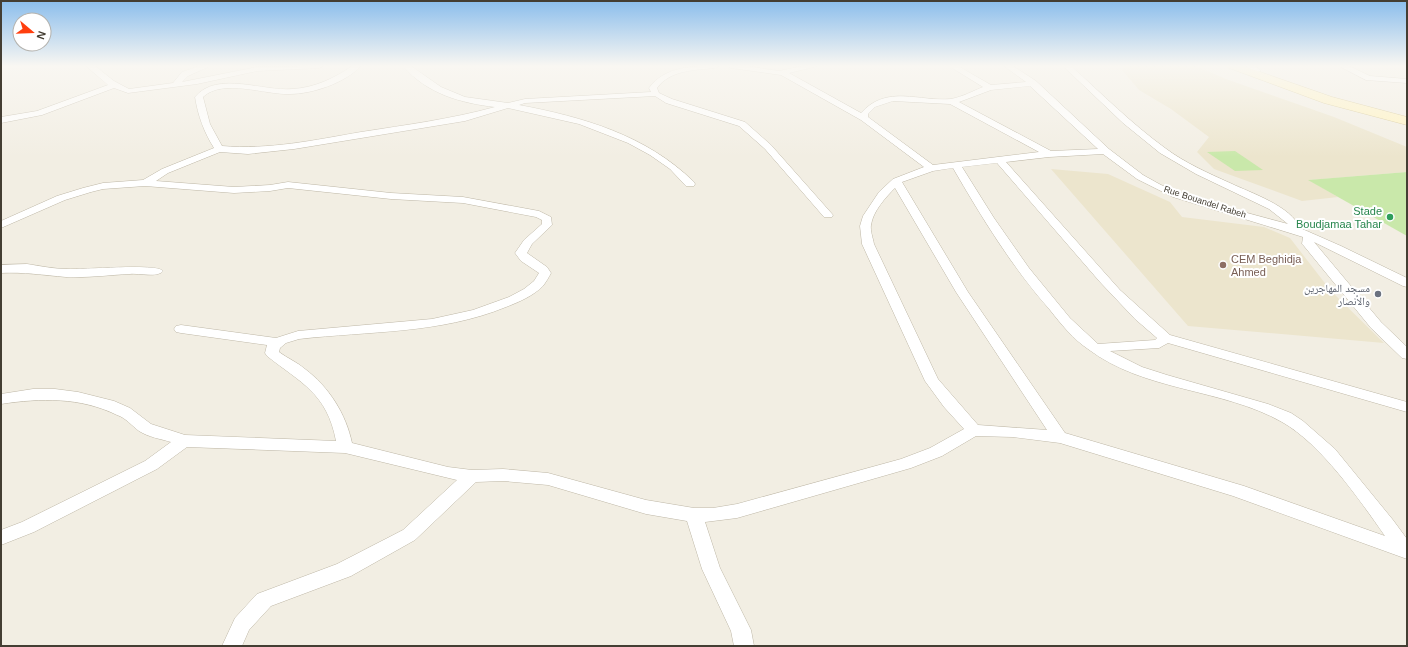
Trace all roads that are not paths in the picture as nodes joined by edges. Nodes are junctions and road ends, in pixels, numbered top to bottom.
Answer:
1 (84, 96) edge
2 (200, 96) edge
3 (453, 96) edge
4 (611, 96) edge
5 (660, 96) edge
6 (825, 96) edge
7 (965, 96) edge
8 (1047, 96) edge
9 (1100, 96) edge
10 (1317, 96) edge
11 (1330, 96) edge
12 (951, 101) junction
13 (508, 106) junction
14 (864, 118) junction
15 (1407, 118) edge
16 (1, 120) edge
17 (1407, 121) edge
18 (219, 149) junction
19 (1105, 151) junction
20 (1049, 154) junction
21 (999, 159) junction
22 (955, 164) junction
23 (931, 168) junction
24 (896, 180) junction
25 (145, 183) junction
26 (690, 184) dead end
27 (828, 215) dead end
28 (1, 225) edge
29 (1295, 230) junction
30 (1310, 236) junction
31 (1, 269) edge
32 (157, 271) dead end
33 (1407, 283) edge
34 (181, 329) dead end
35 (1165, 338) junction
36 (277, 342) junction
37 (1095, 348) junction
38 (1407, 355) edge
39 (1, 399) edge
40 (1407, 407) edge
41 (974, 430) junction
42 (1060, 437) junction
43 (184, 441) junction
44 (345, 448) junction
45 (472, 476) junction
46 (694, 515) junction
47 (1, 538) edge
48 (1406, 550) edge
49 (232, 646) edge
50 (744, 646) edge

1 - 16 street
2 - 18 street
3 - 13 street
4 - 13 street
5 - 27 street
6 - 14 street
7 - 12 street
8 - 19 street, Rue Bouandel Rabeh
9 - 29 street
10 - 17 main road
11 - 15 main road
12 - 14 street
12 - 20 street
13 - 18 street
13 - 26 street
14 - 23 street
18 - 25 street
19 - 20 street
19 - 29 street, Rue Bouandel Rabeh
20 - 21 street
21 - 22 street
21 - 35 street
22 - 23 street
22 - 37 street
23 - 24 street
24 - 41 street
24 - 42 street
25 - 28 street
25 - 36 street
29 - 30 street, Rue Bouandel Rabeh
30 - 33 street, Rue Bouandel Rabeh
30 - 38 street
31 - 32 street
34 - 36 street
35 - 37 street
35 - 40 street
36 - 44 street
37 - 48 street
39 - 43 street
41 - 42 street
41 - 46 street
42 - 48 street
43 - 44 street
43 - 47 street
44 - 45 street
45 - 46 street
45 - 49 street
46 - 50 street

